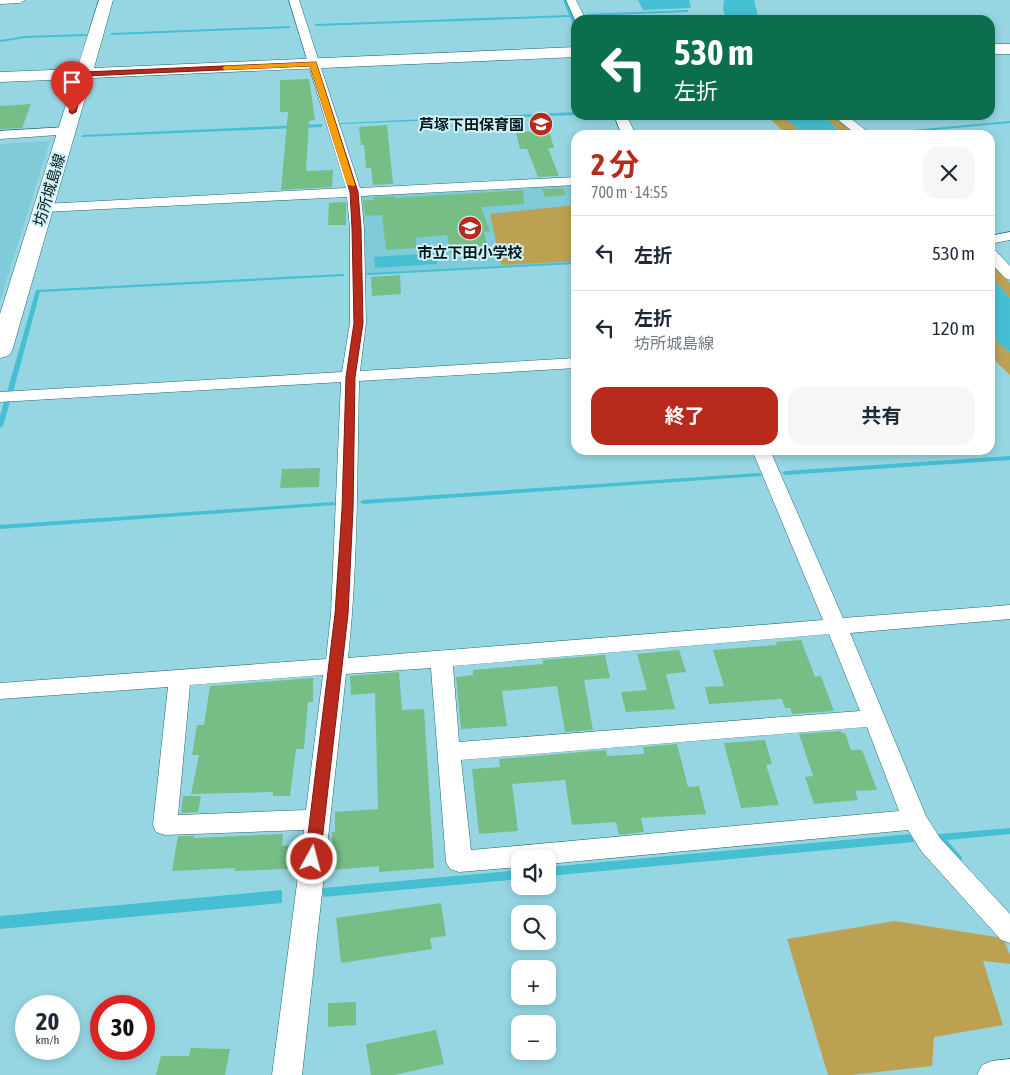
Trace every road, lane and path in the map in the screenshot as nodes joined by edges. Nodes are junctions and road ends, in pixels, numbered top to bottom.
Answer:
1 (20, 0) edge
2 (106, 0) edge
3 (294, 0) edge
4 (571, 0) edge
5 (0, 1) edge
6 (578, 15) edge
7 (995, 49) edge
8 (1010, 49) edge
9 (571, 52) edge
10 (313, 64) junction
11 (84, 74) junction
12 (0, 77) edge
13 (845, 120) edge
14 (858, 130) edge
15 (67, 131) junction
16 (0, 135) edge
17 (571, 181) edge
18 (354, 192) junction
19 (44, 208) junction
20 (1010, 236) edge
21 (995, 239) edge
22 (995, 258) edge
23 (1010, 275) edge
24 (0, 351) edge
25 (571, 363) edge
26 (350, 377) junction
27 (0, 397) edge
28 (763, 455) edge
29 (1010, 612) edge
30 (837, 626) junction
31 (441, 659) junction
32 (336, 665) junction
33 (180, 677) junction
34 (0, 691) edge
35 (875, 718) junction
36 (448, 752) junction
37 (915, 819) junction
38 (317, 820) junction
39 (1010, 932) edge
40 (1010, 1073) edge
41 (286, 1075) edge
42 (992, 1075) edge

1 - 5 street
2 - 11 main road, 坊所城島線
3 - 10 street
4 - 6 street
7 - 8 main road
9 - 10 main road
10 - 11 main road
10 - 18 street
11 - 12 main road
11 - 15 main road, 坊所城島線
13 - 14 street
15 - 16 street
15 - 19 main road, 坊所城島線
17 - 18 street
18 - 19 street
18 - 26 street
19 - 24 main road, 坊所城島線
20 - 21 street
22 - 23 street
25 - 26 street
26 - 27 street
26 - 32 street
28 - 30 street
29 - 30 street
30 - 31 street
30 - 35 street
31 - 32 street
31 - 36 street
32 - 33 street
32 - 38 street
33 - 34 street
33 - 38 street
35 - 36 street
35 - 37 street
36 - 37 street
37 - 39 street
38 - 41 street
40 - 42 street

